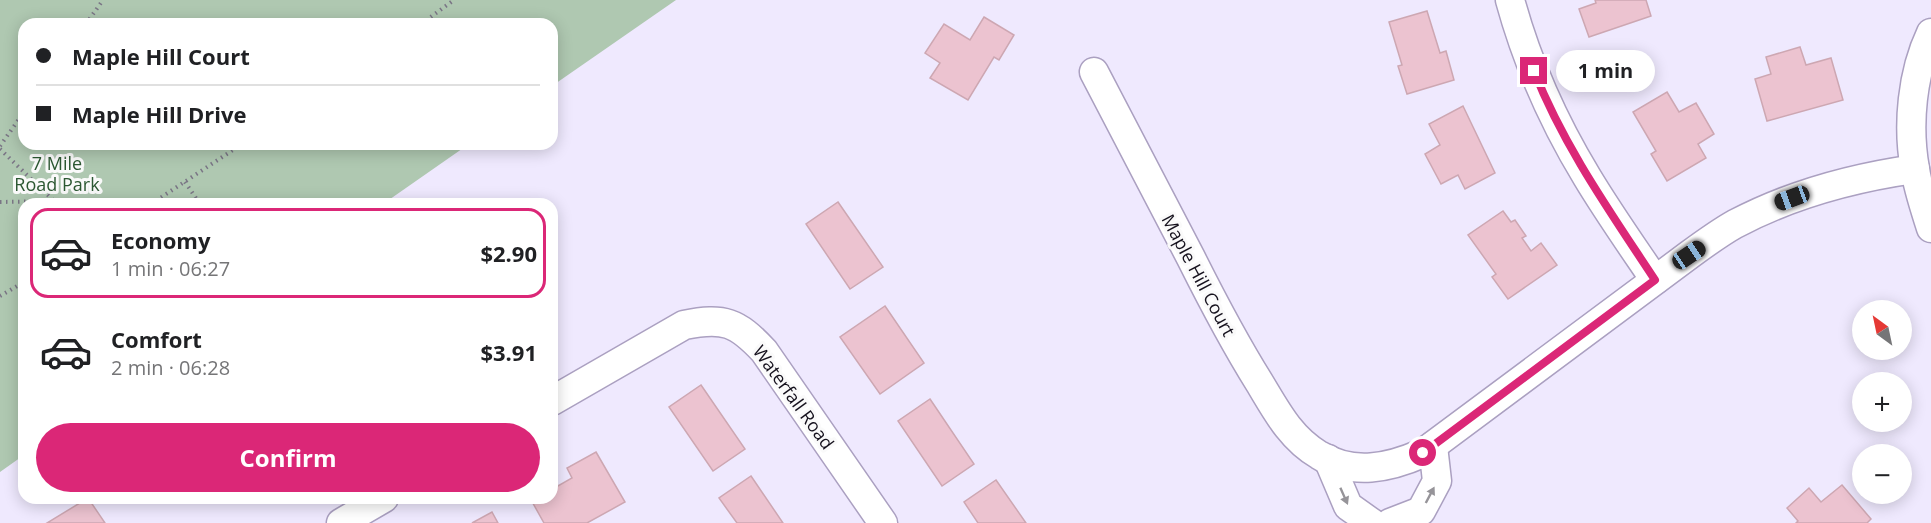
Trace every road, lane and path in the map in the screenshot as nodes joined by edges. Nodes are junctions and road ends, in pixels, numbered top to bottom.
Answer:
1 (103, 0) edge
2 (454, 0) edge
3 (1510, 0) edge
4 (90, 18) edge
5 (429, 18) edge
6 (1931, 33) edge
7 (1094, 72) dead end
8 (18, 121) edge
9 (0, 148) edge
10 (233, 150) edge
11 (1915, 169) junction
12 (185, 182) junction
13 (51, 198) edge
14 (160, 198) edge
15 (196, 198) edge
16 (0, 202) edge
17 (18, 202) edge
18 (1931, 228) edge
19 (1655, 280) junction
20 (18, 286) edge
21 (0, 296) edge
22 (558, 398) edge
23 (1433, 446) junction
24 (1328, 459) junction
25 (373, 504) edge
26 (340, 523) edge
27 (882, 523) edge
28 (1372, 523) edge
29 (1390, 523) edge

1 - 4 path
2 - 5 path
3 - 19 street
6 - 11 street
7 - 24 street, Maple Hill Court
8 - 9 path
9 - 13 path
10 - 12 path
11 - 18 street
11 - 19 street, Maple Hill Court
12 - 14 path
12 - 15 path
16 - 17 path
19 - 23 street, Maple Hill Court
20 - 21 path
22 - 27 street, Waterfall Road
23 - 24 street, Maple Hill Court
29 -> 23 street
24 -> 28 street
25 - 26 street

